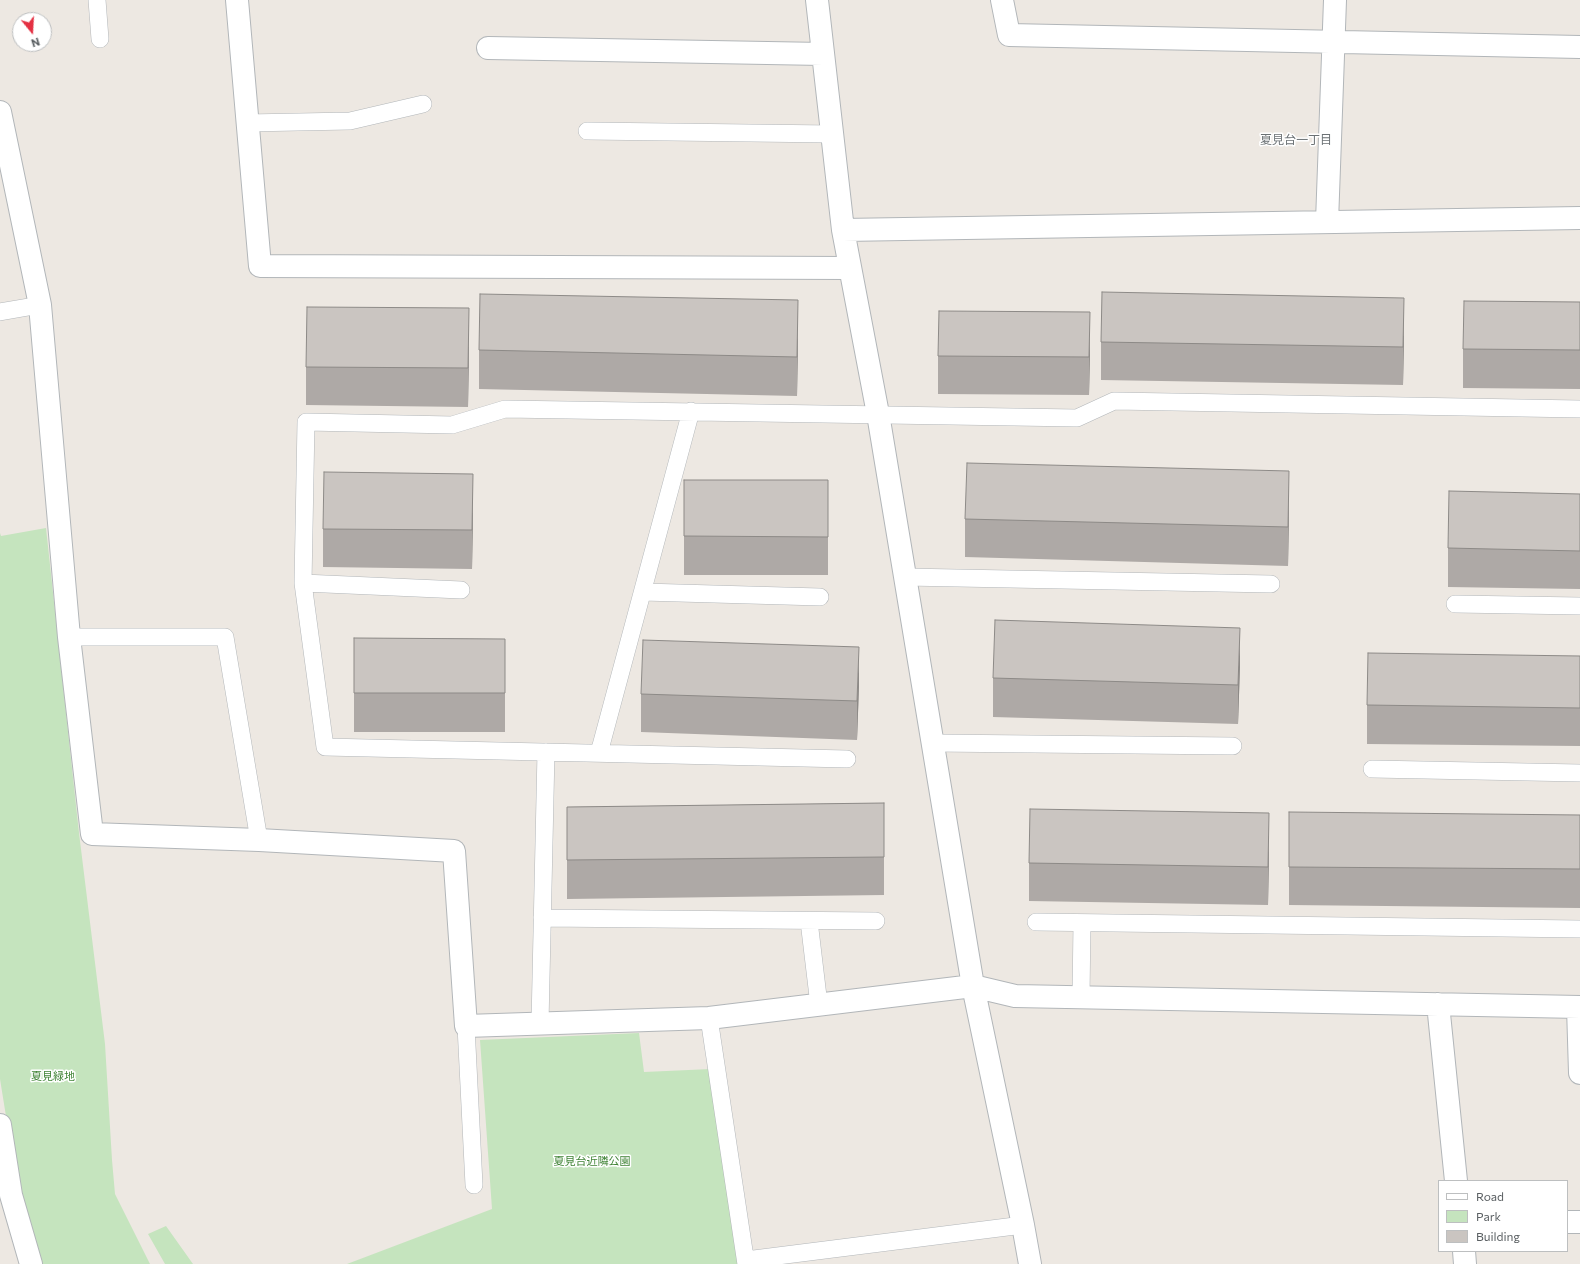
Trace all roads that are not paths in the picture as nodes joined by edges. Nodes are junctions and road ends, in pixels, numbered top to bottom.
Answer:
1 (97, 0) edge
2 (237, 0) edge
3 (817, 0) edge
4 (1002, 0) edge
5 (1335, 0) edge
6 (100, 39) dead end
7 (1333, 42) junction
8 (1580, 47) edge
9 (488, 48) dead end
10 (823, 54) junction
11 (423, 104) dead end
12 (0, 112) edge
13 (248, 123) junction
14 (587, 131) dead end
15 (832, 134) junction
16 (1580, 218) edge
17 (1327, 222) junction
18 (843, 230) junction
19 (850, 268) junction
20 (40, 305) junction
21 (0, 312) edge
22 (1580, 409) edge
23 (691, 411) junction
24 (878, 414) junction
25 (905, 578) junction
26 (303, 583) junction
27 (1271, 584) dead end
28 (461, 590) dead end
29 (643, 592) junction
30 (820, 597) dead end
31 (1455, 604) dead end
32 (1580, 606) edge
33 (69, 637) junction
34 (933, 743) junction
35 (1233, 746) dead end
36 (546, 752) junction
37 (599, 753) junction
38 (847, 758) dead end
39 (1372, 769) dead end
40 (1580, 773) edge
41 (259, 840) junction
42 (542, 918) junction
43 (809, 921) junction
44 (876, 921) dead end
45 (1036, 922) dead end
46 (1082, 923) junction
47 (1580, 929) edge
48 (973, 986) junction
49 (1081, 997) junction
50 (819, 1004) junction
51 (1438, 1004) junction
52 (1579, 1007) edge
53 (709, 1018) junction
54 (540, 1023) junction
55 (466, 1026) junction
56 (1580, 1073) edge
57 (0, 1125) edge
58 (1456, 1180) edge
59 (474, 1185) dead end
60 (1568, 1222) edge
61 (1580, 1222) edge
62 (1023, 1225) junction
63 (1464, 1252) edge
64 (746, 1262) edge
65 (31, 1264) edge
66 (1030, 1264) edge
67 (1465, 1264) edge

1 - 6 lane
2 - 13 street
3 - 10 street
4 - 7 street
5 - 7 street
7 - 8 street
7 - 17 street
9 - 10 street
10 - 15 street
11 - 13 lane
12 - 20 street
13 - 19 street
14 - 15 lane
15 - 18 street
16 - 17 street
17 - 18 street
18 - 19 street
19 - 24 street
20 - 21 lane
20 - 33 street
22 - 24 lane
23 - 24 lane
23 - 26 lane
23 - 29 lane
24 - 25 street
25 - 27 lane
25 - 34 street
26 - 28 lane
26 - 36 lane
29 - 30 lane
29 - 37 lane
31 - 32 lane
33 - 41 lane
33 - 41 street
34 - 35 lane
34 - 48 street
36 - 37 lane
36 - 42 lane
37 - 38 lane
39 - 40 lane
41 - 55 street
42 - 43 lane
42 - 54 lane
43 - 44 lane
43 - 50 lane
45 - 46 lane
46 - 47 lane
46 - 49 lane
48 - 49 street
48 - 50 street
48 - 62 street
49 - 51 street
50 - 53 street
51 - 52 street
51 - 58 street
52 - 56 street
53 - 54 street
53 - 64 lane
54 - 55 street
55 - 59 lane
57 - 65 street
60 - 61 street
62 - 64 lane
62 - 66 street
63 - 67 street

